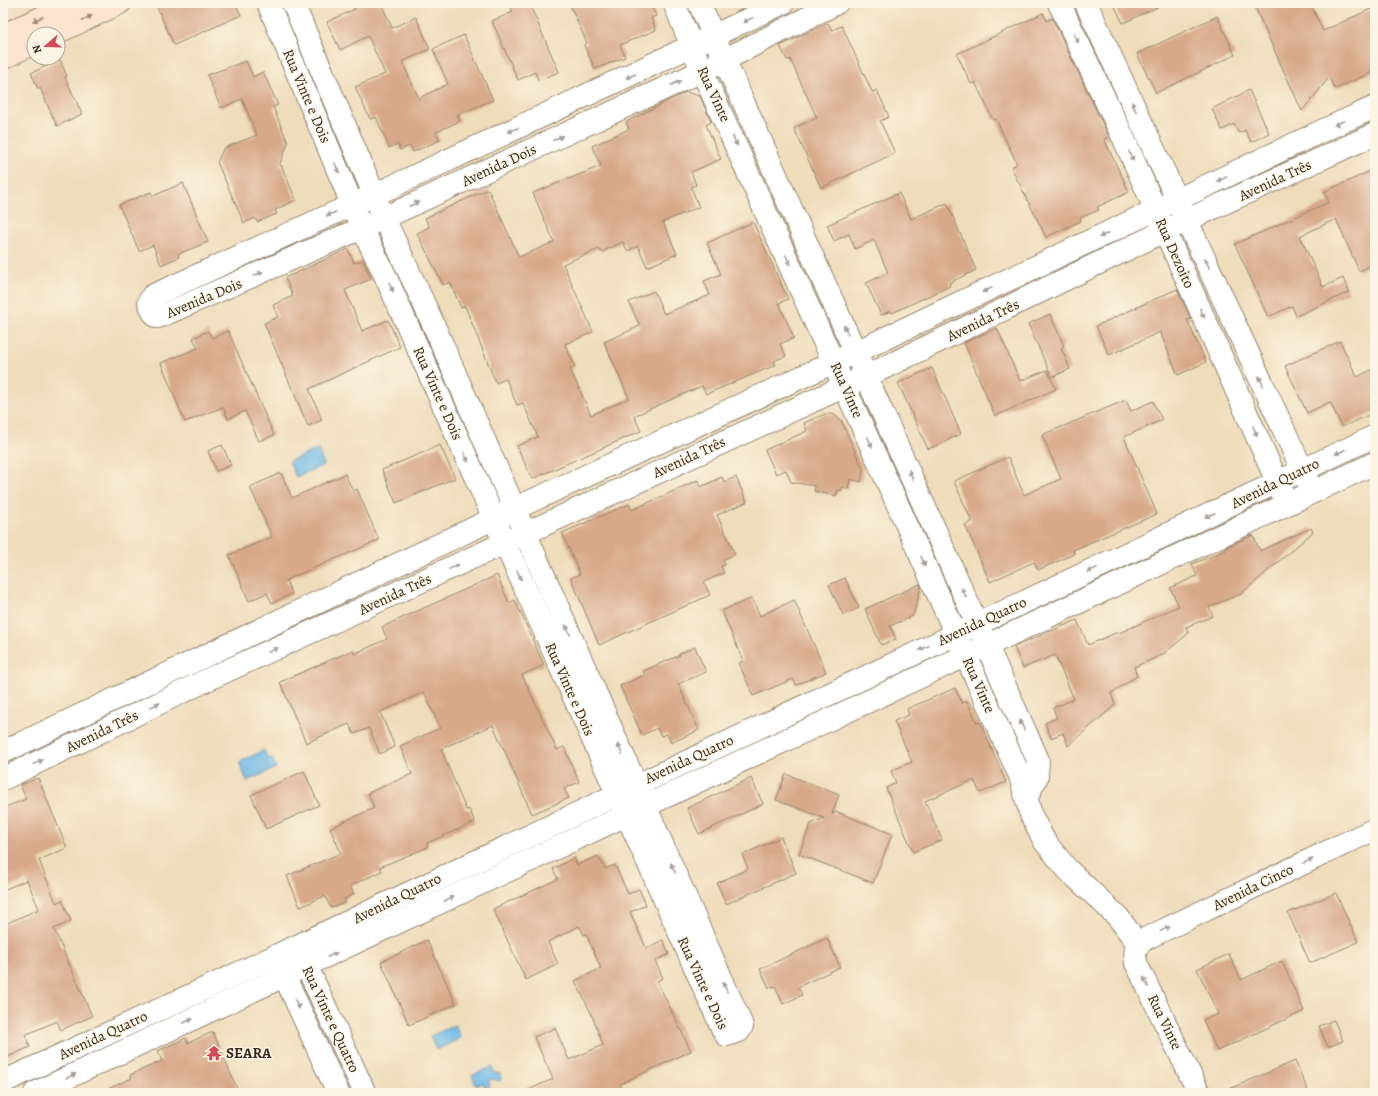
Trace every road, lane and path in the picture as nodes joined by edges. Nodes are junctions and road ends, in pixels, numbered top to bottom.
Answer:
1 (74, 3) edge
2 (120, 3) edge
3 (268, 3) edge
4 (293, 3) edge
5 (674, 3) edge
6 (699, 3) edge
7 (783, 3) edge
8 (837, 3) edge
9 (1059, 3) edge
10 (1086, 3) edge
11 (66, 28) edge
12 (3, 36) edge
13 (713, 37) junction
14 (26, 47) edge
15 (692, 47) junction
16 (3, 58) edge
17 (723, 59) junction
18 (702, 71) junction
19 (1375, 107) edge
20 (1375, 134) edge
21 (374, 195) junction
22 (1177, 200) junction
23 (353, 205) junction
24 (1156, 210) junction
25 (384, 218) junction
26 (1187, 220) junction
27 (362, 228) junction
28 (1166, 232) junction
29 (856, 352) junction
30 (834, 361) junction
31 (867, 376) junction
32 (845, 385) junction
33 (1375, 436) edge
34 (1375, 463) edge
35 (1302, 470) junction
36 (1278, 483) junction
37 (1312, 493) junction
38 (1288, 505) junction
39 (514, 509) junction
40 (494, 520) junction
41 (525, 533) junction
42 (504, 544) junction
43 (977, 624) junction
44 (956, 633) junction
45 (987, 645) junction
46 (965, 655) junction
47 (3, 752) edge
48 (3, 779) edge
49 (626, 789) junction
50 (1027, 797) junction
51 (636, 812) junction
52 (1375, 829) edge
53 (297, 946) junction
54 (1136, 947) junction
55 (275, 956) junction
56 (307, 966) junction
57 (284, 976) junction
58 (3, 1082) edge
59 (35, 1093) edge
60 (338, 1093) edge
61 (364, 1093) edge
62 (1199, 1093) edge

1 -> 12 main road
11 -> 2 main road
3 -> 23 street, Rua Vinte e Dois
4 - 21 street, Rua Vinte e Dois
5 - 15 street, Rua Vinte
6 - 13 street, Rua Vinte
7 -> 13 street, Avenida Dois
8 - 17 street, Avenida Dois
9 -> 24 street, Rua Dezoito
22 -> 10 street, Rua Dezoito
13 - 15 street, Avenida Dois
13 - 17 street, Rua Vinte
14 - 16 main road
15 - 18 street, Rua Vinte
15 -> 21 street, Avenida Dois
17 - 18 street, Avenida Dois
29 -> 17 street, Rua Vinte
25 -> 18 street, Avenida Dois
18 -> 30 street, Rua Vinte
19 -> 22 street, Avenida Três
20 - 26 street, Avenida Três
21 - 23 street, Avenida Dois
21 - 25 street, Rua Vinte e Dois
22 - 24 street, Avenida Três
22 - 26 street, Rua Dezoito
23 - 27 street, Rua Vinte e Dois
23 -> 27 street, Avenida Dois
24 - 28 street, Rua Dezoito
24 -> 29 street, Avenida Três
25 - 27 street, Avenida Dois
25 - 39 street, Rua Vinte e Dois
26 - 28 street, Avenida Três
35 -> 26 street, Rua Dezoito
27 -> 40 street, Rua Vinte e Dois
28 - 31 street, Avenida Três
28 -> 36 street, Rua Dezoito
29 - 30 street, Avenida Três
29 - 31 street, Rua Vinte
30 - 32 street, Rua Vinte
30 - 39 street, Avenida Três
31 - 32 street, Avenida Três
43 -> 31 street, Rua Vinte
32 - 41 street, Avenida Três
32 -> 44 street, Rua Vinte
33 -> 35 street, Avenida Quatro
34 - 37 street, Avenida Quatro
35 - 36 street, Avenida Quatro
35 - 37 street, Rua Dezoito
36 - 38 street, Rua Dezoito
36 -> 43 street, Avenida Quatro
37 - 38 street, Avenida Quatro
38 - 45 street, Avenida Quatro
39 - 40 street, Avenida Três
39 - 41 street, Rua Vinte e Dois
40 - 42 street, Rua Vinte e Dois
40 - 47 street, Avenida Três
41 - 42 street, Avenida Três
49 -> 41 street, Rua Vinte e Dois
48 -> 42 street, Avenida Três
42 -> 49 street, Rua Vinte e Dois
43 - 44 street, Avenida Quatro
43 - 45 street, Rua Vinte
44 - 46 street, Rua Vinte
44 -> 49 street, Avenida Quatro
45 - 46 street, Avenida Quatro
50 -> 45 street, Rua Vinte
46 - 50 street, Rua Vinte
46 - 51 street, Avenida Quatro
49 - 51 street, Rua Vinte e Dois
49 - 53 street, Avenida Quatro
50 - 54 street, Rua Vinte
51 -> 51 street, Rua Vinte e Dois
56 -> 51 street, Avenida Quatro
54 -> 52 street, Avenida Cinco
53 - 55 street, Avenida Quatro
53 - 56 street, Rua Vinte e Quatro
62 -> 54 street, Rua Vinte
55 - 57 street, Rua Vinte e Quatro
55 - 58 street, Avenida Quatro
56 - 57 street, Avenida Quatro
56 - 61 street, Rua Vinte e Quatro
59 -> 57 street, Avenida Quatro
57 -> 60 street, Rua Vinte e Quatro

